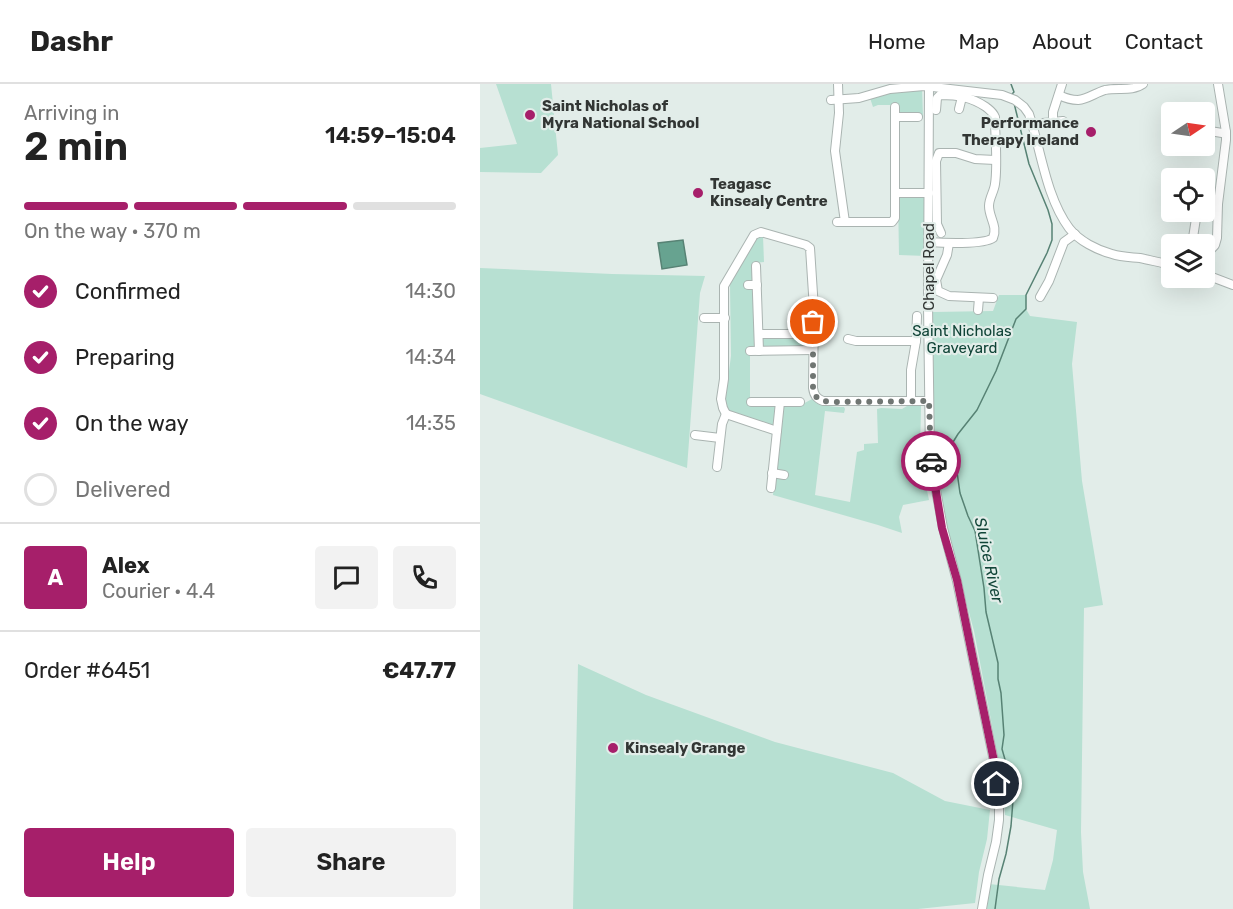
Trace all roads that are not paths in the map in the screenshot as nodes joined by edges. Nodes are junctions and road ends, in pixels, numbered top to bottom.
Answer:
1 (838, 84) edge
2 (1062, 84) edge
3 (1143, 84) edge
4 (1218, 84) edge
5 (929, 85) edge
6 (1059, 95) junction
7 (962, 97) junction
8 (835, 100) junction
9 (936, 110) dead end
10 (959, 110) dead end
11 (918, 117) dead end
12 (1063, 121) dead end
13 (1053, 122) junction
14 (1033, 124) junction
15 (1215, 132) edge
16 (1226, 132) junction
17 (934, 136) dead end
18 (940, 153) junction
19 (995, 160) junction
20 (895, 193) junction
21 (929, 193) junction
22 (1215, 207) edge
23 (1218, 208) junction
24 (941, 233) dead end
25 (1075, 234) junction
26 (929, 242) junction
27 (949, 243) junction
28 (1215, 245) edge
29 (1161, 263) edge
30 (756, 266) dead end
31 (1215, 278) edge
32 (1233, 285) edge
33 (1040, 297) dead end
34 (979, 298) junction
35 (993, 298) dead end
36 (978, 310) dead end
37 (917, 316) dead end
38 (704, 318) dead end
39 (725, 318) junction
40 (759, 334) junction
41 (813, 334) junction
42 (848, 339) dead end
43 (916, 341) junction
44 (813, 350) junction
45 (911, 401) junction
46 (929, 401) junction
47 (751, 402) dead end
48 (780, 402) junction
49 (800, 402) dead end
50 (726, 414) junction
51 (777, 431) junction
52 (695, 435) dead end
53 (720, 438) junction
54 (717, 466) dead end
55 (772, 473) junction
56 (784, 475) dead end
57 (771, 488) dead end
58 (982, 909) edge

1 - 8 street
2 - 6 street
3 - 6 street
4 - 16 street
5 - 8 street
5 - 14 street
5 - 21 street, Chapel Road
6 - 13 street
7 - 9 street
7 - 10 street
7 - 19 street
8 - 20 street
11 - 20 street
12 - 13 street
13 - 14 street
14 - 25 street
15 - 16 street
16 - 23 street
17 - 18 street
18 - 19 street
18 - 24 street
19 - 27 street
20 - 21 street
21 - 26 street, Chapel Road
22 - 23 street
23 - 28 street
25 - 29 street
25 - 33 street
26 - 27 street
26 - 46 street, Chapel Road
27 - 34 street
30 - 40 street
31 - 32 street
34 - 35 street
34 - 36 street
37 - 43 street
38 - 39 street
39 - 41 street
39 - 50 street
40 - 41 street
40 - 44 street
41 - 44 street
42 - 43 street
43 - 45 street
44 - 45 street
45 - 46 street
46 - 58 street, Chapel Road
47 - 48 street
48 - 49 street
48 - 51 street
50 - 51 street
50 - 53 street
51 - 55 street
52 - 53 street
53 - 54 street
55 - 56 street
55 - 57 street

